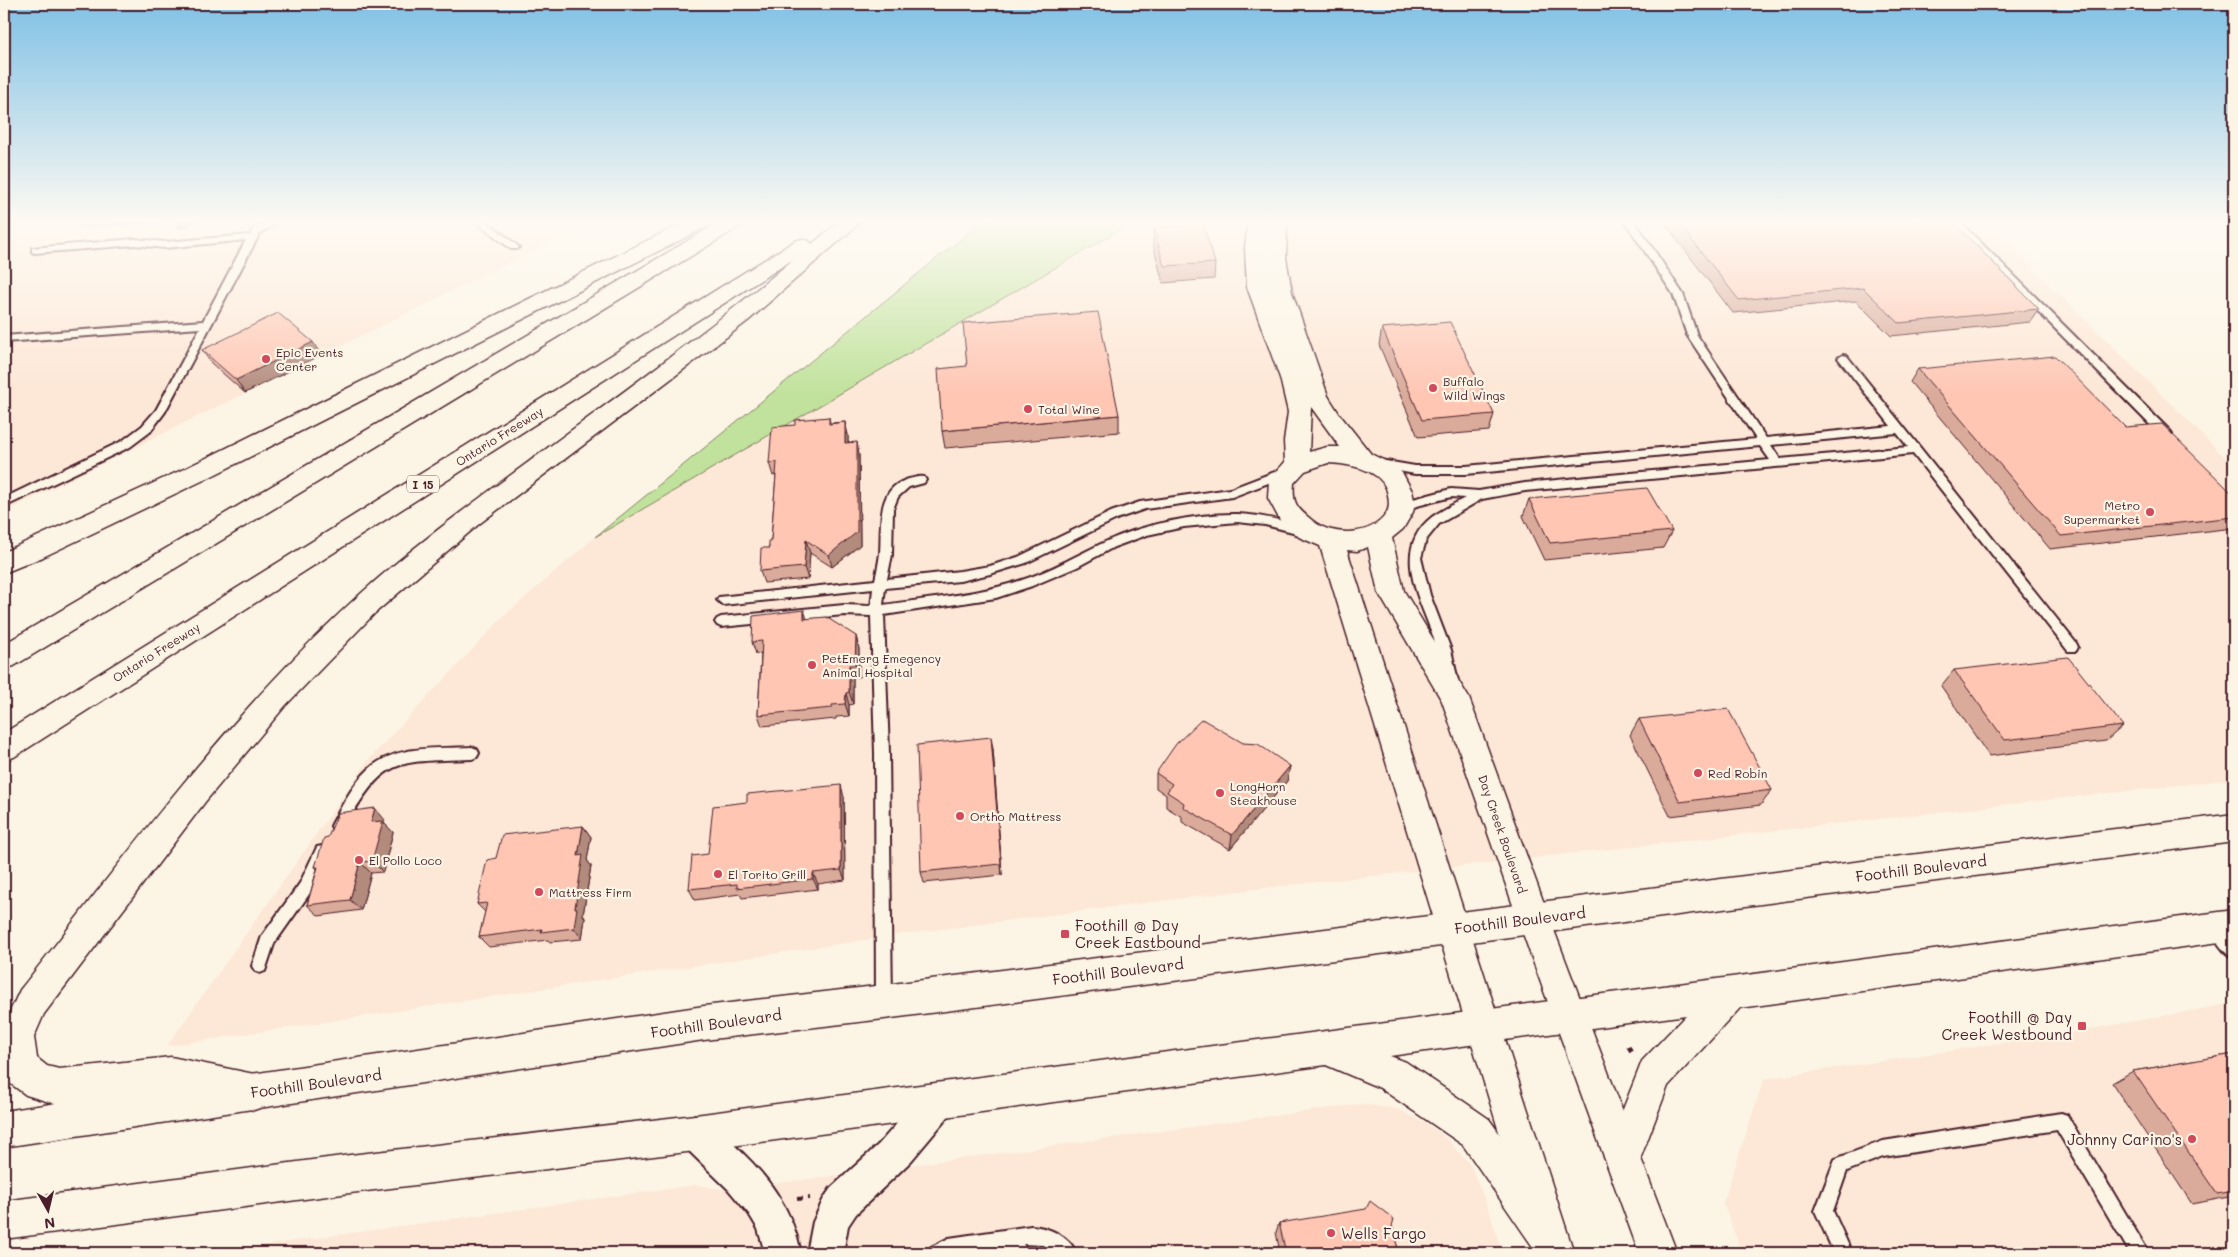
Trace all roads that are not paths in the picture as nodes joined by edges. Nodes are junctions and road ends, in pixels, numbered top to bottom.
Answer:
1 (231, 279) edge
2 (587, 279) edge
3 (639, 279) edge
4 (749, 279) edge
5 (783, 279) edge
6 (1257, 279) edge
7 (1277, 279) edge
8 (1668, 279) edge
9 (2011, 279) edge
10 (207, 324) junction
11 (4, 339) edge
12 (1843, 358) dead end
13 (1900, 429) junction
14 (2172, 441) edge
15 (1763, 442) junction
16 (1917, 450) junction
17 (1367, 461) junction
18 (1778, 464) junction
19 (1293, 467) junction
20 (920, 480) dead end
21 (1480, 495) junction
22 (4, 503) edge
23 (1402, 506) junction
24 (1378, 535) junction
25 (1320, 536) junction
26 (4, 562) edge
27 (880, 583) junction
28 (723, 600) dead end
29 (878, 611) junction
30 (721, 622) dead end
31 (2072, 647) dead end
32 (4, 658) edge
33 (1455, 698) junction
34 (4, 748) edge
35 (472, 753) dead end
36 (2234, 828) edge
37 (1533, 918) junction
38 (1454, 928) junction
39 (2229, 935) edge
40 (260, 966) dead end
41 (1730, 994) junction
42 (884, 1002) junction
43 (1570, 1015) junction
44 (1484, 1026) junction
45 (1328, 1048) junction
46 (254, 1092) junction
47 (940, 1100) junction
48 (4, 1128) edge
49 (695, 1133) junction
50 (1624, 1157) junction
51 (4, 1220) edge
52 (1004, 1238) junction
53 (1552, 1244) edge
54 (783, 1253) edge
55 (825, 1253) edge
56 (937, 1253) edge
57 (1020, 1253) edge
58 (1067, 1253) edge
59 (1658, 1253) edge
60 (1843, 1253) edge
61 (2140, 1253) edge

1 - 10 lane
2 - 26 main road
3 - 32 main road
4 - 34 main road, Ontario Freeway / I 15
5 - 46 main road
6 - 19 main road
7 - 17 main road
8 - 15 lane
9 - 14 lane
10 - 11 lane
10 - 22 lane
12 - 13 lane
13 - 15 lane
13 - 16 lane
15 - 17 lane
15 - 18 lane
16 - 18 lane
16 - 31 lane
17 - 19 main road
17 - 23 main road
18 - 21 lane
19 - 25 main road
19 - 27 lane
20 - 27 lane
21 - 23 lane
21 - 33 lane
23 - 24 main road
24 - 25 main road
24 - 33 main road, Day Creek Boulevard
25 - 29 lane
25 - 38 main road
27 - 28 lane
27 - 29 lane
29 - 30 lane
29 - 42 lane
33 - 37 main road, Day Creek Boulevard
35 - 40 lane
36 - 37 main road, Foothill Boulevard
37 - 38 main road, Foothill Boulevard
37 - 43 main road, Day Creek Boulevard
38 - 42 main road, Foothill Boulevard
38 - 44 main road
39 - 41 main road
41 - 43 main road
41 - 50 main road
42 - 46 main road, Foothill Boulevard
43 - 44 main road
43 - 50 main road, Day Creek Boulevard
44 - 45 main road
44 - 53 main road
45 - 47 main road
45 - 53 main road
46 - 48 main road, Foothill Boulevard
47 - 49 main road
47 - 55 street
49 - 51 main road
49 - 54 street
50 - 59 main road, Day Creek Boulevard
52 - 56 lane
52 - 57 lane
52 - 58 lane
60 - 61 lane

